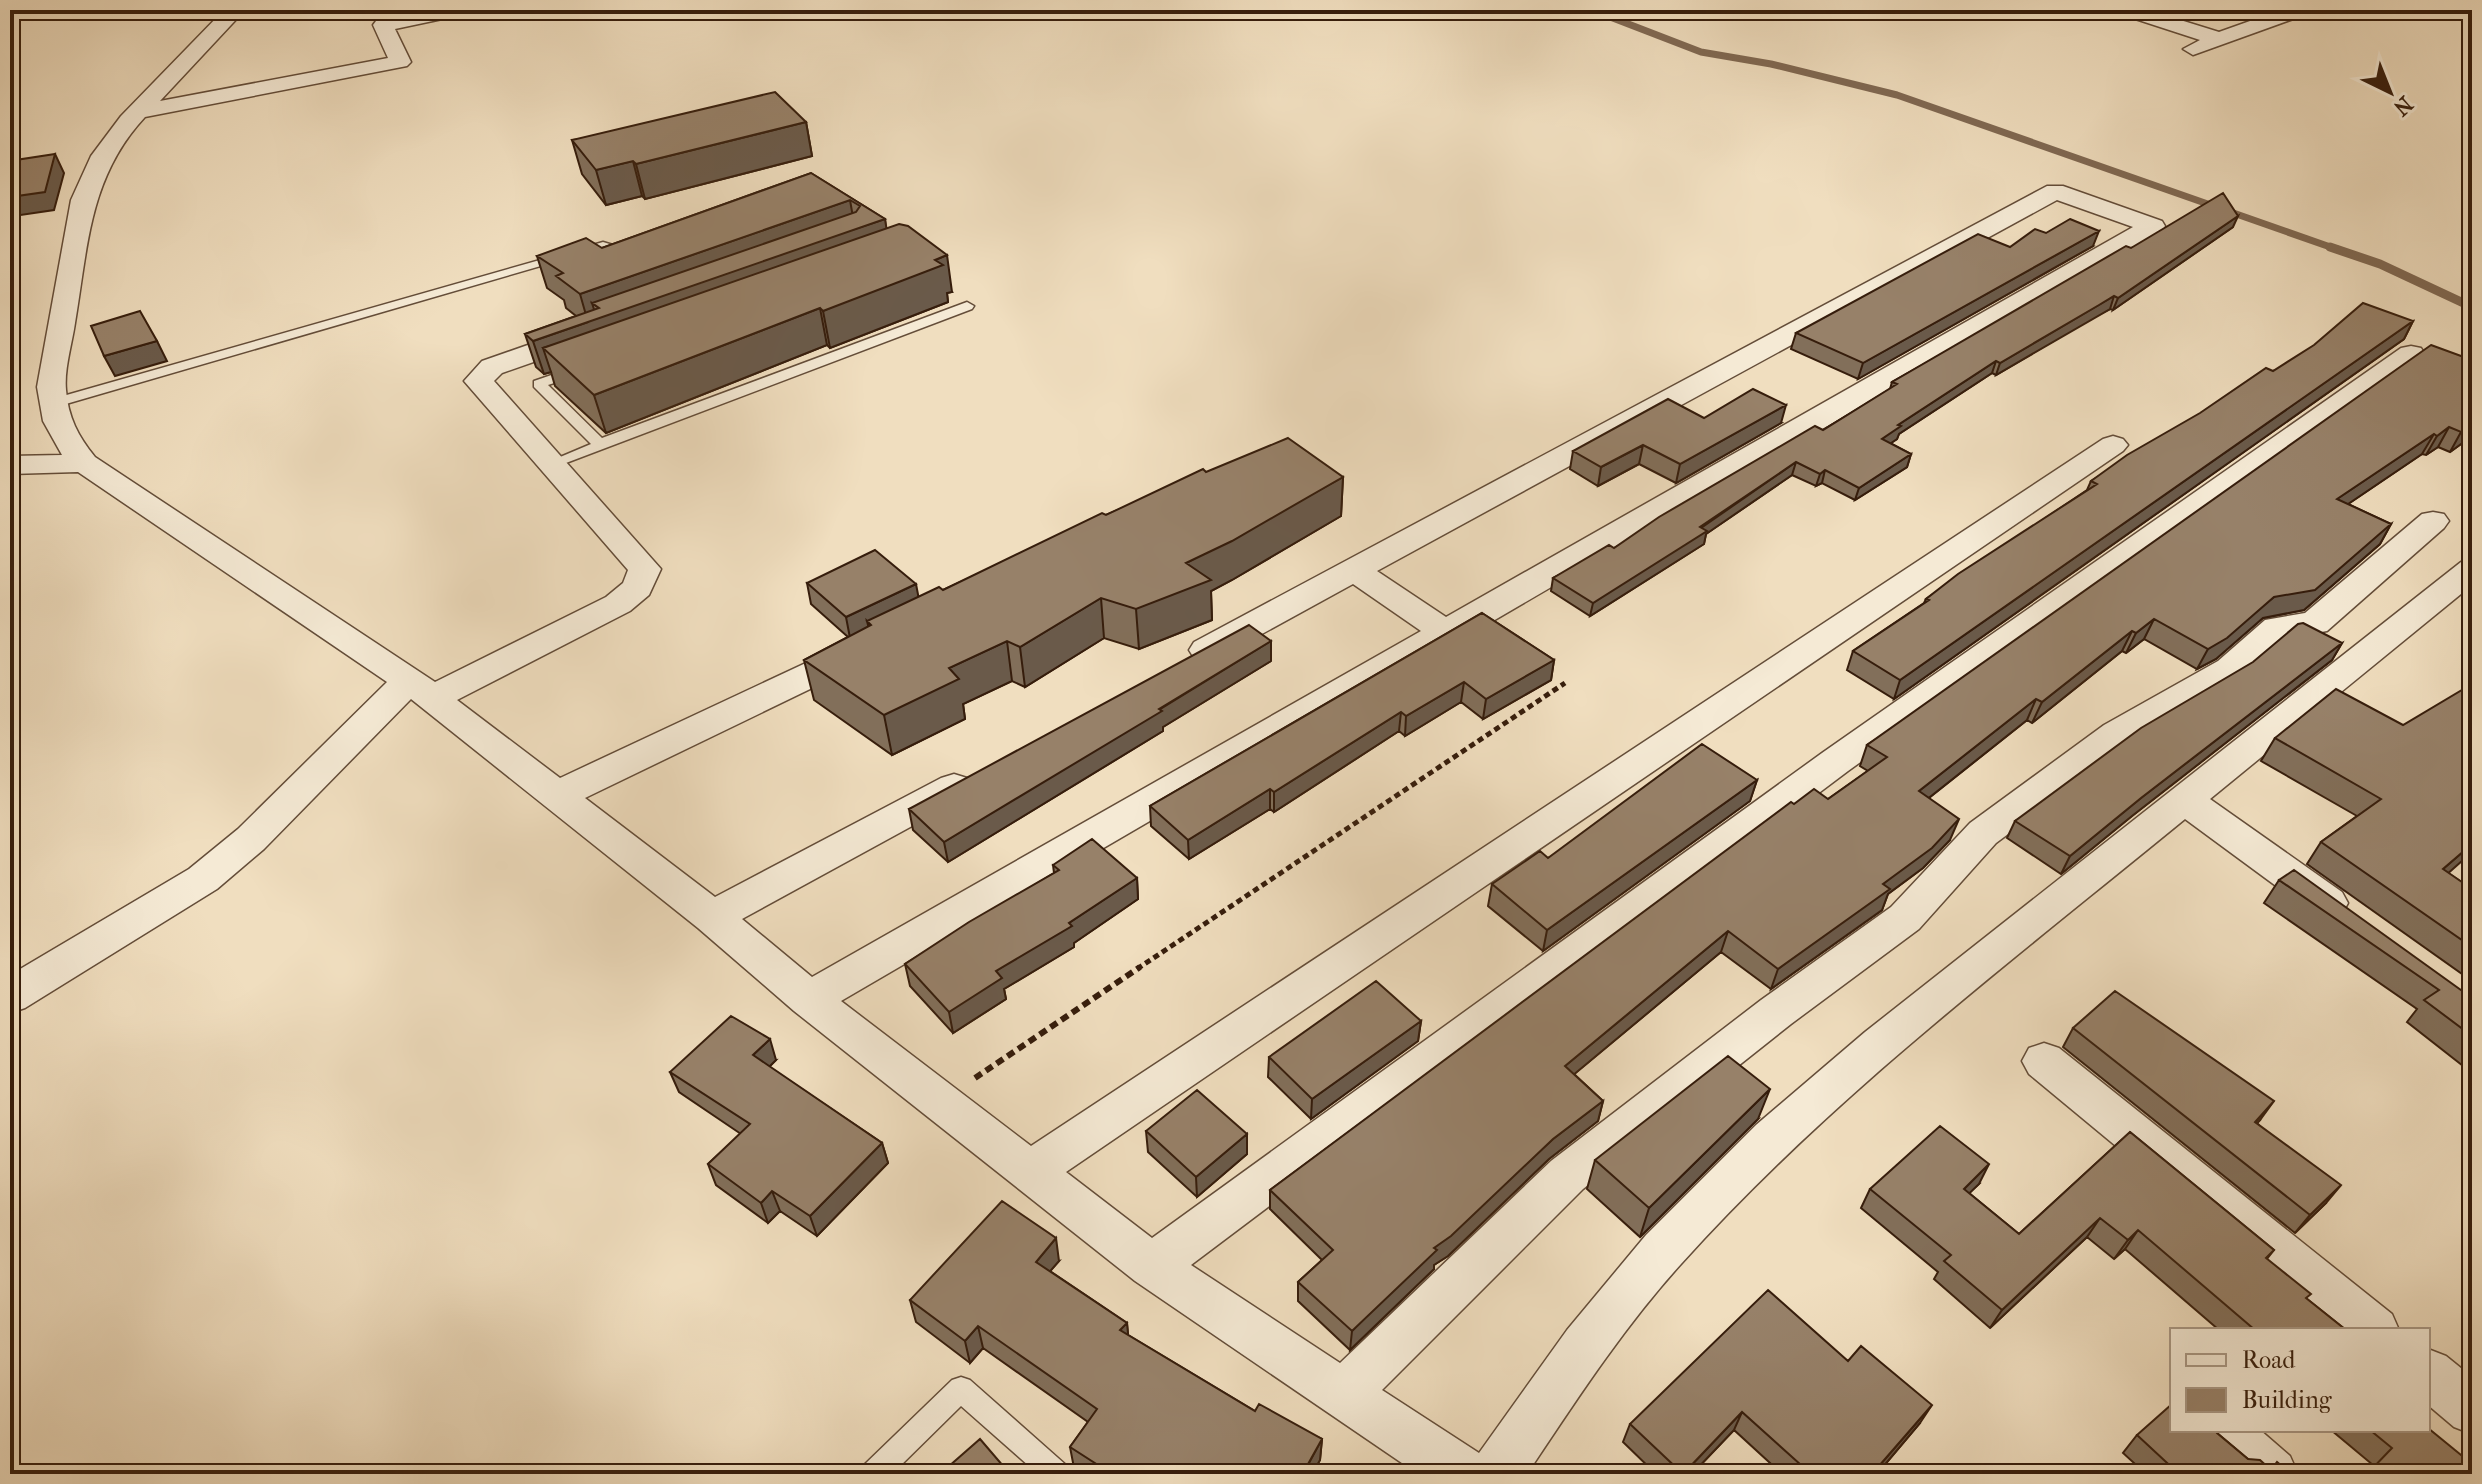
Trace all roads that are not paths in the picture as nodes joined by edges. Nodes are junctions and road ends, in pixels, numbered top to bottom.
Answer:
1 (235, 10) edge
2 (459, 10) edge
3 (2127, 10) edge
4 (2262, 10) edge
5 (2292, 13) edge
6 (2219, 39) junction
7 (2193, 49) dead end
8 (137, 112) junction
9 (607, 245) edge
10 (967, 306) dead end
11 (559, 344) edge
12 (2411, 354) dead end
13 (584, 368) edge
14 (54, 403) junction
15 (598, 445) junction
16 (2113, 445) dead end
17 (84, 463) junction
18 (553, 463) junction
19 (10, 465) edge
20 (2433, 521) dead end
21 (2472, 569) edge
22 (1354, 570) junction
23 (1447, 633) junction
24 (886, 638) edge
25 (1186, 661) edge
26 (420, 689) junction
27 (977, 774) edge
28 (558, 795) junction
29 (2185, 800) junction
30 (712, 917) junction
31 (2360, 926) edge
32 (10, 996) edge
33 (809, 999) junction
34 (2044, 1061) dead end
35 (1032, 1170) junction
36 (1152, 1266) junction
37 (2373, 1328) edge
38 (2430, 1375) edge
39 (1343, 1394) junction
40 (2472, 1409) edge
41 (2223, 1432) edge
42 (873, 1474) edge
43 (1057, 1474) edge
44 (1464, 1474) edge
45 (1496, 1474) edge
46 (2272, 1474) edge

1 - 8 street
2 - 8 street
3 - 6 street
4 - 5 street
5 - 6 street
6 - 7 street
8 - 14 street
9 - 14 lane
10 - 15 lane
11 - 18 street
12 - 36 street
13 - 15 lane
14 - 17 street
15 - 18 lane
16 - 35 street
17 - 19 street
17 - 26 street
18 - 26 street
20 - 39 street
21 - 29 street
22 - 23 street
22 - 23 street
22 - 25 street
23 - 33 street
24 - 28 street
26 - 28 street
26 - 32 street
27 - 30 street
28 - 30 street
29 - 31 street
29 - 45 street
30 - 33 street
33 - 35 street
34 - 37 street
35 - 36 street
36 - 39 street
38 - 40 street
39 - 44 street
41 - 46 street
42 - 43 lane

